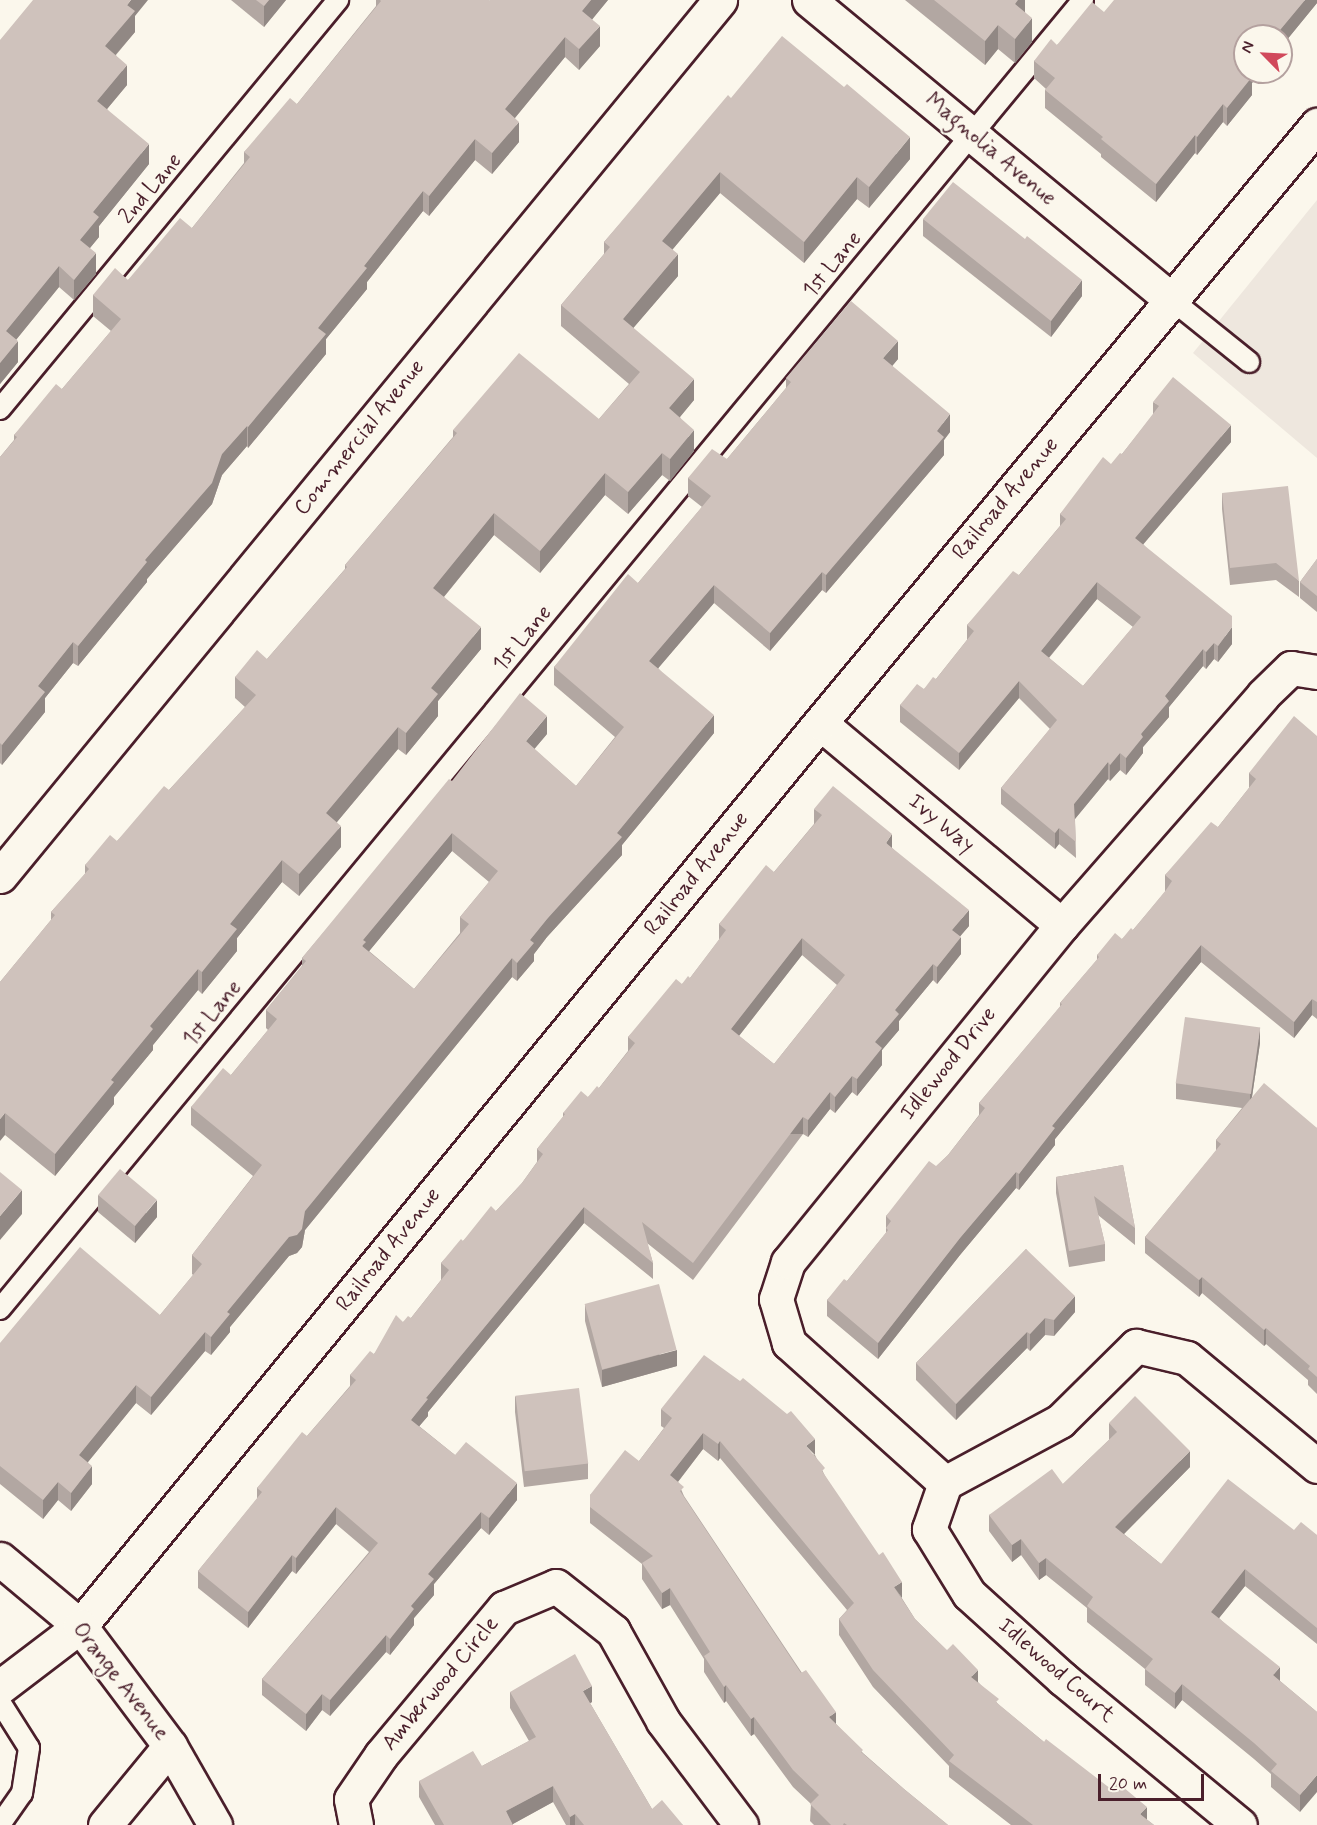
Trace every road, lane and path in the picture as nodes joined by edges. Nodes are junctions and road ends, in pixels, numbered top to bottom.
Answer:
1 (338, 0) edge
2 (720, 0) edge
3 (808, 0) edge
4 (1083, 0) edge
5 (1317, 125) edge
6 (972, 135) junction
7 (1172, 300) junction
8 (1249, 362) dead end
9 (0, 409) edge
10 (1317, 672) edge
11 (820, 723) junction
12 (0, 876) edge
13 (1062, 925) junction
14 (0, 1309) edge
15 (1317, 1466) edge
16 (945, 1483) junction
17 (0, 1559) edge
18 (80, 1626) junction
19 (0, 1687) edge
20 (0, 1702) edge
21 (170, 1746) junction
22 (0, 1825) edge
23 (105, 1825) edge
24 (215, 1825) edge
25 (356, 1825) edge
26 (741, 1825) edge
27 (1240, 1825) edge

1 - 9 lane, 2nd Lane
2 - 12 street, Commercial Avenue
3 - 6 street, Magnolia Avenue
4 - 6 lane, 1st Lane
5 - 7 street, Railroad Avenue
6 - 7 street, Magnolia Avenue
6 - 14 lane, 1st Lane
7 - 8 lane
7 - 11 street, Railroad Avenue
10 - 13 street, Idlewood Drive
11 - 13 street, Ivy Way
11 - 18 street, Railroad Avenue
13 - 16 street, Idlewood Drive
15 - 16 street
16 - 27 street, Idlewood Court
17 - 18 street, Orange Avenue
18 - 19 street, Railroad Avenue
18 - 21 street, Orange Avenue
20 - 22 lane
21 - 23 street
21 - 24 street, Orange Avenue
25 - 26 street, Amberwood Circle

